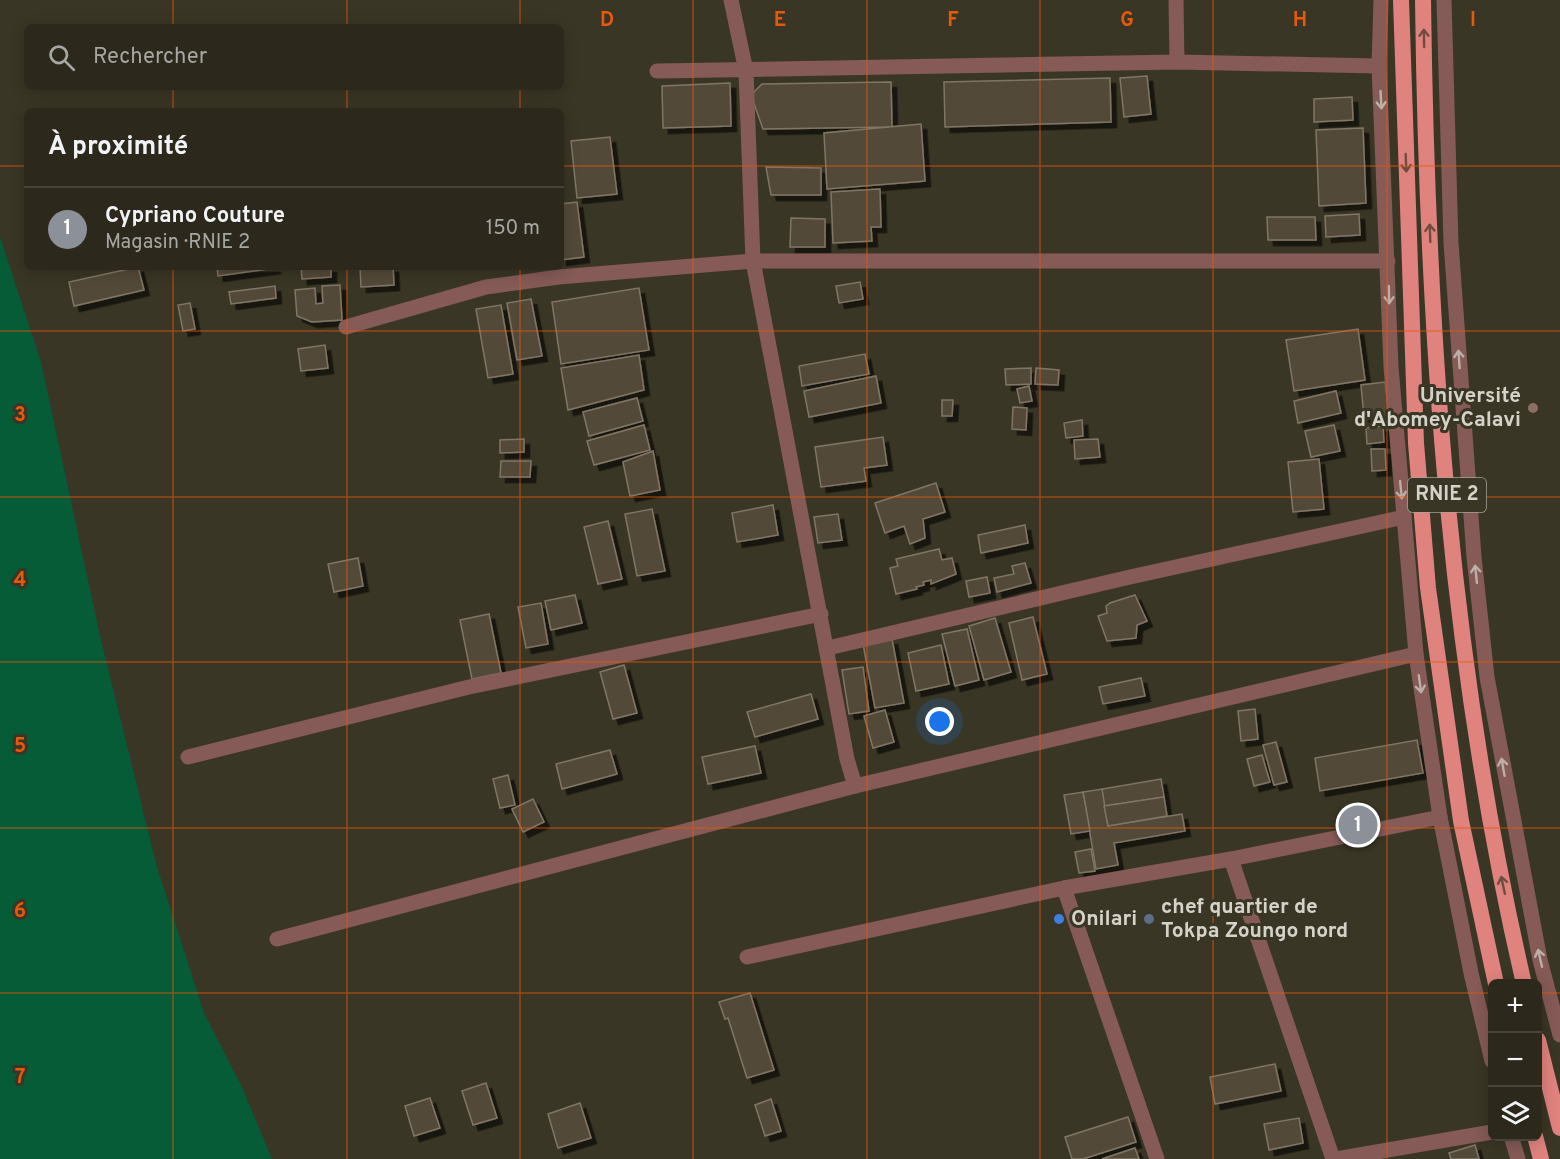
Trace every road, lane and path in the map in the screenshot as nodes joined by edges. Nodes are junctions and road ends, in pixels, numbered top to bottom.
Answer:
1 (731, 0) edge
2 (1176, 0) edge
3 (1381, 0) edge
4 (1401, 0) edge
5 (1424, 0) edge
6 (1444, 0) edge
7 (1177, 62) junction
8 (1379, 66) junction
9 (657, 71) dead end
10 (746, 71) junction
11 (753, 261) junction
12 (1388, 261) junction
13 (346, 327) dead end
14 (1404, 517) junction
15 (821, 614) junction
16 (828, 648) junction
17 (1416, 654) junction
18 (188, 757) dead end
19 (855, 786) junction
20 (1440, 817) junction
21 (1232, 859) junction
22 (1064, 888) junction
23 (277, 939) dead end
24 (747, 957) dead end
25 (1495, 979) edge
26 (1523, 979) edge
27 (1560, 1035) edge
28 (1488, 1044) edge
29 (1542, 1056) edge
30 (1560, 1128) edge
31 (1488, 1133) edge
32 (1512, 1141) edge
33 (1536, 1141) edge
34 (1157, 1159) edge
35 (1335, 1159) edge
36 (1518, 1159) edge
37 (1541, 1159) edge

1 - 10 street
2 - 7 street
3 - 8 street
4 -> 25 highway, RNIE 2 / RNIE 2
26 -> 5 highway, RNIE 2 / RNIE 2
27 -> 6 street
7 - 8 street
7 - 10 street
8 -> 12 street
9 - 10 street
10 - 11 street
11 - 12 street
11 - 13 street
11 - 15 street
12 -> 14 street
14 - 16 street
14 - 17 street
15 - 16 street
15 - 18 street
16 - 19 street
17 - 19 street
17 -> 20 street
19 - 23 street
20 - 21 street
20 - 28 street
21 - 22 street
21 - 35 street
22 - 24 street
22 - 34 street
29 - 30 highway
31 - 35 street
32 - 36 street
33 - 37 highway

